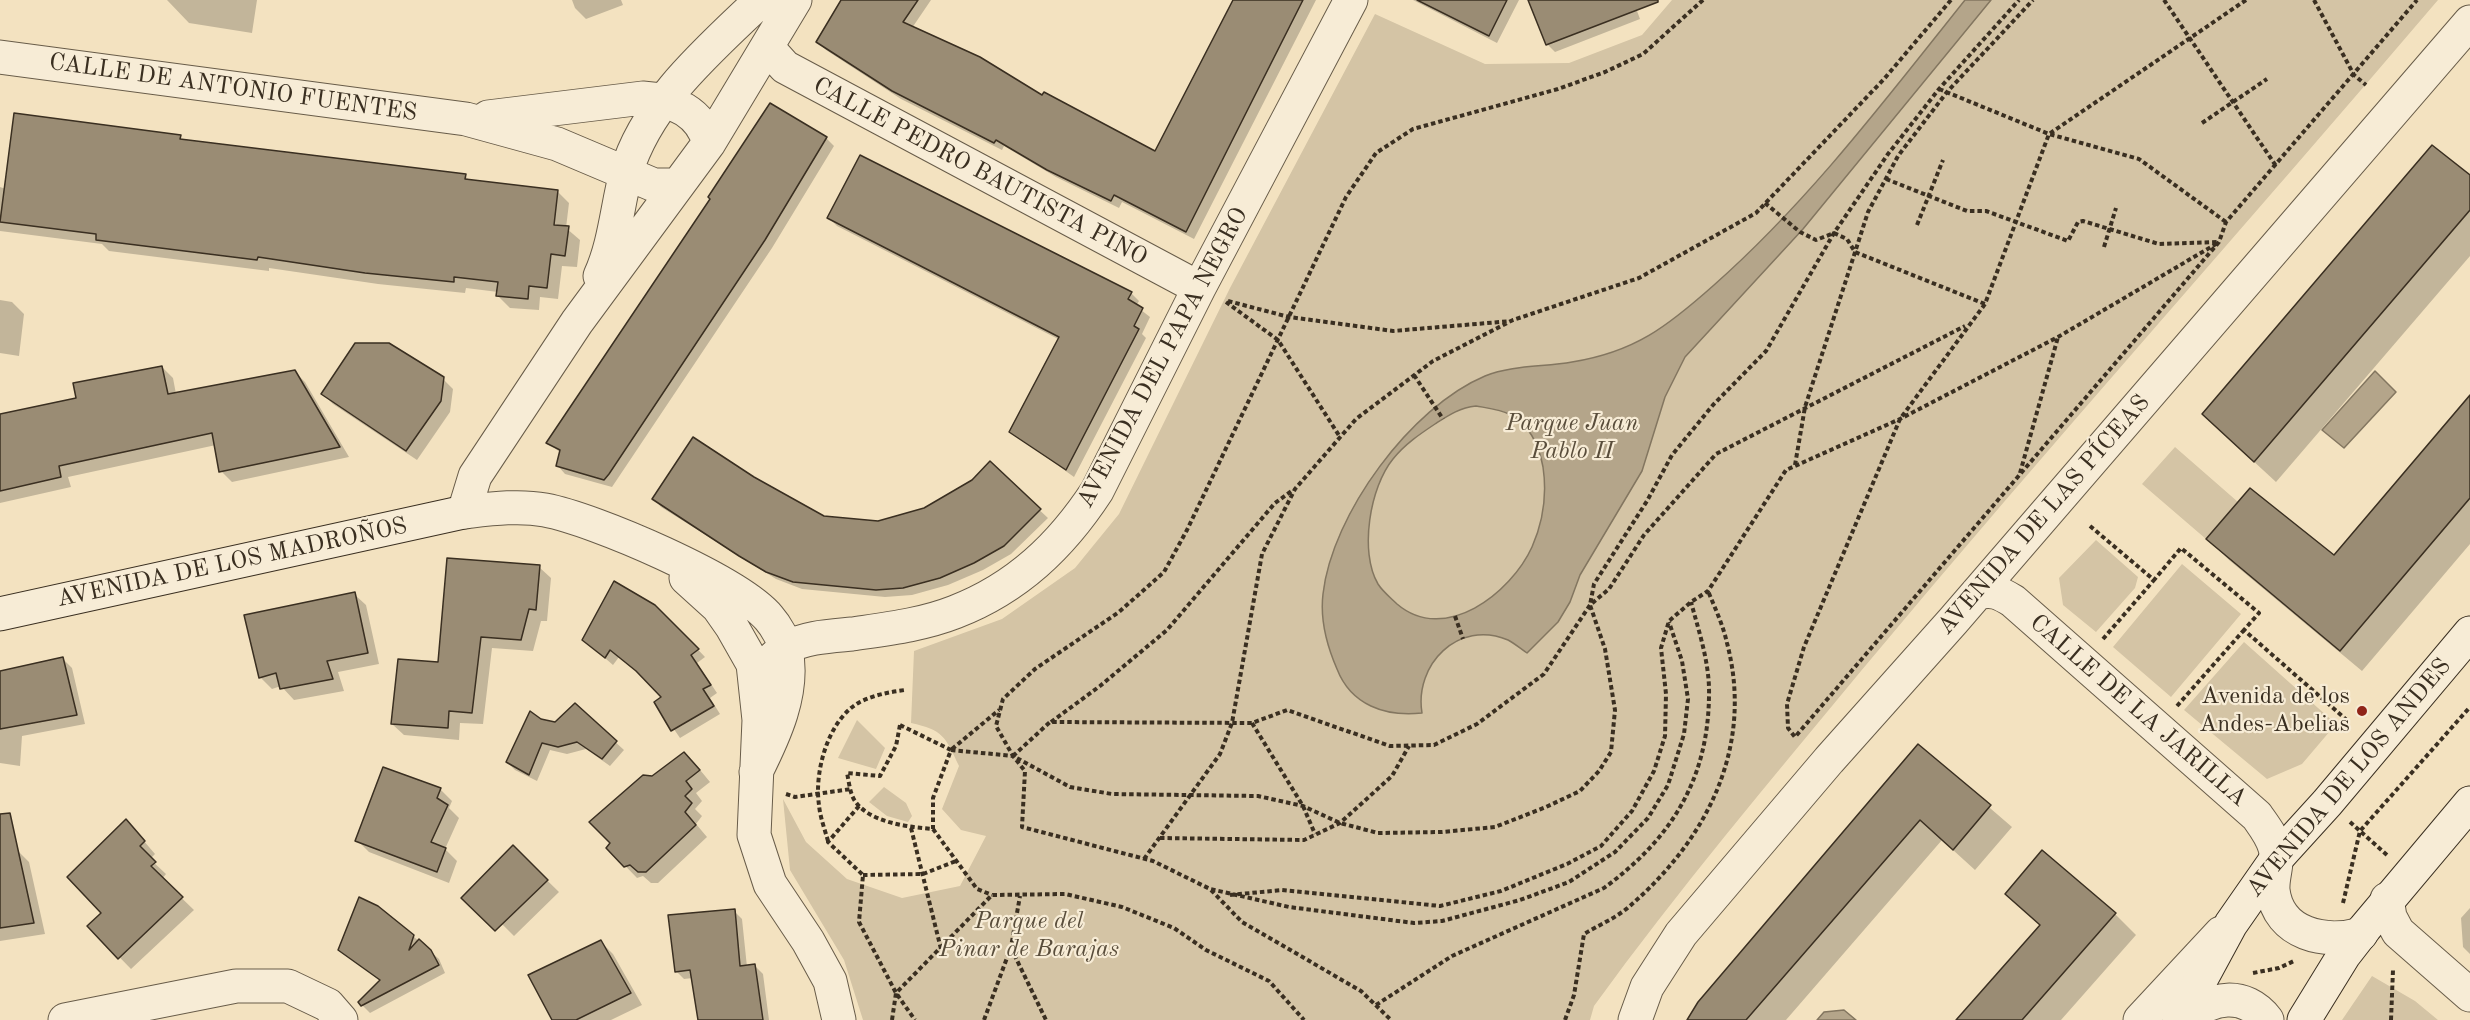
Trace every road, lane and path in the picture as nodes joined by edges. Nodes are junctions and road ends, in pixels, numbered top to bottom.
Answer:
1 (761, 0) edge
2 (795, 0) edge
3 (1352, 0) edge
4 (1703, 0) edge
5 (1951, 0) edge
6 (2019, 0) edge
7 (2032, 0) edge
8 (2164, 0) edge
9 (2246, 0) edge
10 (2313, 0) edge
11 (2417, 0) edge
12 (2470, 22) edge
13 (2190, 38) junction
14 (767, 47) junction
15 (0, 57) edge
16 (2354, 75) junction
17 (2267, 79) dead end
18 (2366, 85) dead end
19 (1939, 89) junction
20 (1947, 92) junction
21 (664, 99) junction
22 (2233, 102) junction
23 (466, 119) junction
24 (2202, 123) dead end
25 (2049, 134) junction
26 (709, 143) junction
27 (1943, 160) dead end
28 (2276, 166) junction
29 (626, 174) junction
30 (1886, 179) junction
31 (677, 185) junction
32 (1929, 196) junction
33 (1766, 203) junction
34 (2116, 208) dead end
35 (2016, 222) junction
36 (2226, 222) junction
37 (1917, 225) dead end
38 (2110, 228) junction
39 (1834, 233) junction
40 (2219, 242) junction
41 (2104, 247) dead end
42 (1855, 252) junction
43 (1199, 288) junction
44 (1985, 304) junction
45 (1289, 317) junction
46 (1513, 320) junction
47 (577, 322) junction
48 (1967, 326) junction
49 (2058, 337) junction
50 (1278, 340) junction
51 (1414, 375) junction
52 (1805, 407) junction
53 (1443, 419) dead end
54 (1900, 419) junction
55 (1340, 437) junction
56 (1795, 466) junction
57 (2019, 477) junction
58 (1295, 489) junction
59 (464, 512) junction
60 (2090, 526) dead end
61 (644, 546) junction
62 (2154, 580) junction
63 (1708, 591) junction
64 (1977, 593) junction
65 (1691, 602) junction
66 (1590, 605) junction
67 (0, 614) edge
68 (1455, 616) dead end
69 (1669, 621) junction
70 (2244, 630) junction
71 (2470, 633) edge
72 (1463, 639) dead end
73 (2099, 644) dead end
74 (786, 648) junction
75 (756, 682) junction
76 (905, 690) dead end
77 (2470, 707) edge
78 (2174, 708) dead end
79 (1000, 709) junction
80 (1050, 722) junction
81 (2349, 722) dead end
82 (1232, 723) junction
83 (1252, 723) junction
84 (1409, 745) junction
85 (951, 750) junction
86 (1014, 756) junction
87 (755, 782) junction
88 (850, 789) junction
89 (819, 794) junction
90 (1192, 794) junction
91 (2470, 803) edge
92 (859, 806) junction
93 (1303, 806) junction
94 (2348, 820) dead end
95 (1340, 824) junction
96 (911, 828) junction
97 (933, 829) junction
98 (2360, 831) junction
99 (1315, 834) junction
100 (1159, 838) junction
101 (828, 842) junction
102 (2277, 858) junction
103 (1144, 859) junction
104 (956, 861) junction
105 (2395, 861) dead end
106 (923, 874) junction
107 (863, 875) junction
108 (1210, 889) junction
109 (1230, 894) junction
110 (992, 895) junction
111 (1020, 896) junction
112 (2387, 899) junction
113 (2342, 906) dead end
114 (2231, 924) junction
115 (2361, 934) junction
116 (1011, 947) junction
117 (941, 949) junction
118 (2299, 957) dead end
119 (2393, 969) dead end
120 (2247, 975) dead end
121 (896, 993) junction
122 (2470, 995) edge
123 (1376, 1005) junction
124 (65, 1020) edge
125 (341, 1020) edge
126 (839, 1020) edge
127 (892, 1020) edge
128 (915, 1020) edge
129 (984, 1020) edge
130 (1046, 1020) edge
131 (1304, 1020) edge
132 (1391, 1020) edge
133 (1565, 1020) edge
134 (1635, 1020) edge
135 (2140, 1020) edge
136 (2180, 1020) edge
137 (2186, 1020) edge
138 (2266, 1020) edge
139 (2304, 1020) edge
140 (2391, 1020) edge

1 - 21 street
2 - 14 street
3 - 43 street, AVENIDA DEL PAPA NEGRO
4 - 45 path
5 - 33 path
6 - 19 path
7 - 20 path
8 - 13 path
9 - 13 path
10 - 16 path
11 - 16 path
12 - 64 street, AVENIDA DE LAS PÍCEAS
13 - 22 path
13 - 25 path
14 - 26 street
14 - 43 street, CALLE PEDRO BAUTISTA PINO
15 - 23 street, CALLE DE ANTONIO FUENTES
16 - 18 path
16 - 28 path
17 - 22 path
19 - 20 path
19 - 39 path
20 - 25 path
20 - 30 path
21 - 23 street, CALLE DE ANTONIO FUENTES
21 - 26 street
21 - 29 street
22 - 24 path
22 - 28 path
23 - 29 street, CALLE DE ANTONIO FUENTES
25 - 35 path
25 - 36 path
26 - 31 street
27 - 32 path
28 - 36 path
29 - 31 street, CALLE DE ANTONIO FUENTES
29 - 47 street
30 - 32 path
30 - 42 path
31 - 47 street
32 - 35 path
32 - 37 path
33 - 39 path
33 - 46 path
34 - 38 path
35 - 38 path
35 - 44 path
36 - 40 path
38 - 40 path
38 - 41 path
39 - 42 path
39 - 66 path
40 - 49 path
40 - 57 path
42 - 44 path
42 - 52 path
43 - 74 street, AVENIDA DEL PAPA NEGRO
44 - 48 path
45 - 46 path
45 - 50 path
45 - 50 path
46 - 51 path
47 - 59 street
48 - 52 path
48 - 54 path
49 - 54 path
49 - 57 path
50 - 55 path
50 - 79 path
51 - 53 path
51 - 55 path
52 - 56 path
52 - 66 path
54 - 56 path
54 - 57 path
55 - 58 path
56 - 63 path
58 - 80 path
58 - 82 path
59 - 61 street
59 - 67 street, AVENIDA DE LOS MADROÑOS
60 - 62 path
61 - 74 street
61 - 75 street
62 - 70 path
62 - 73 path
63 - 65 path
63 - 133 path
64 - 102 street, CALLE DE LA JARILLA
64 - 134 street, AVENIDA DE LAS PÍCEAS
65 - 69 path
65 - 123 path
66 - 84 path
66 - 95 path
68 - 72 path
69 - 109 path
69 - 109 path
70 - 78 path
70 - 81 path
71 - 102 street, AVENIDA DE LOS ANDES
74 - 75 street, AVENIDA DEL PAPA NEGRO
74 - 87 street
75 - 87 street
76 - 89 path
77 - 98 path
79 - 85 path
79 - 86 path
80 - 82 path
80 - 86 path
82 - 83 path
82 - 90 path
83 - 84 path
83 - 93 path
84 - 95 path
85 - 86 path
85 - 88 path
85 - 97 path
86 - 90 path
86 - 103 path
87 - 89 path
87 - 126 street
88 - 89 path
88 - 92 path
89 - 101 path
90 - 93 path
90 - 100 path
91 - 112 street
92 - 96 path
92 - 101 path
93 - 95 path
93 - 99 path
94 - 98 path
95 - 99 path
96 - 97 path
96 - 106 path
97 - 104 path
98 - 105 path
98 - 113 path
99 - 100 path
100 - 103 path
101 - 107 path
102 - 114 street, AVENIDA DE LOS ANDES
102 - 115 street
103 - 108 path
104 - 106 path
104 - 110 path
106 - 107 path
106 - 117 path
107 - 121 path
108 - 109 path
108 - 123 path
110 - 111 path
110 - 117 path
111 - 116 path
111 - 131 path
112 - 115 street
112 - 122 street
114 - 135 street
114 - 136 street, AVENIDA DE LOS ANDES
115 - 139 street
116 - 129 path
116 - 130 path
117 - 121 path
118 - 120 path
119 - 140 path
121 - 127 path
121 - 128 path
123 - 132 path
124 - 125 street
137 - 138 street

